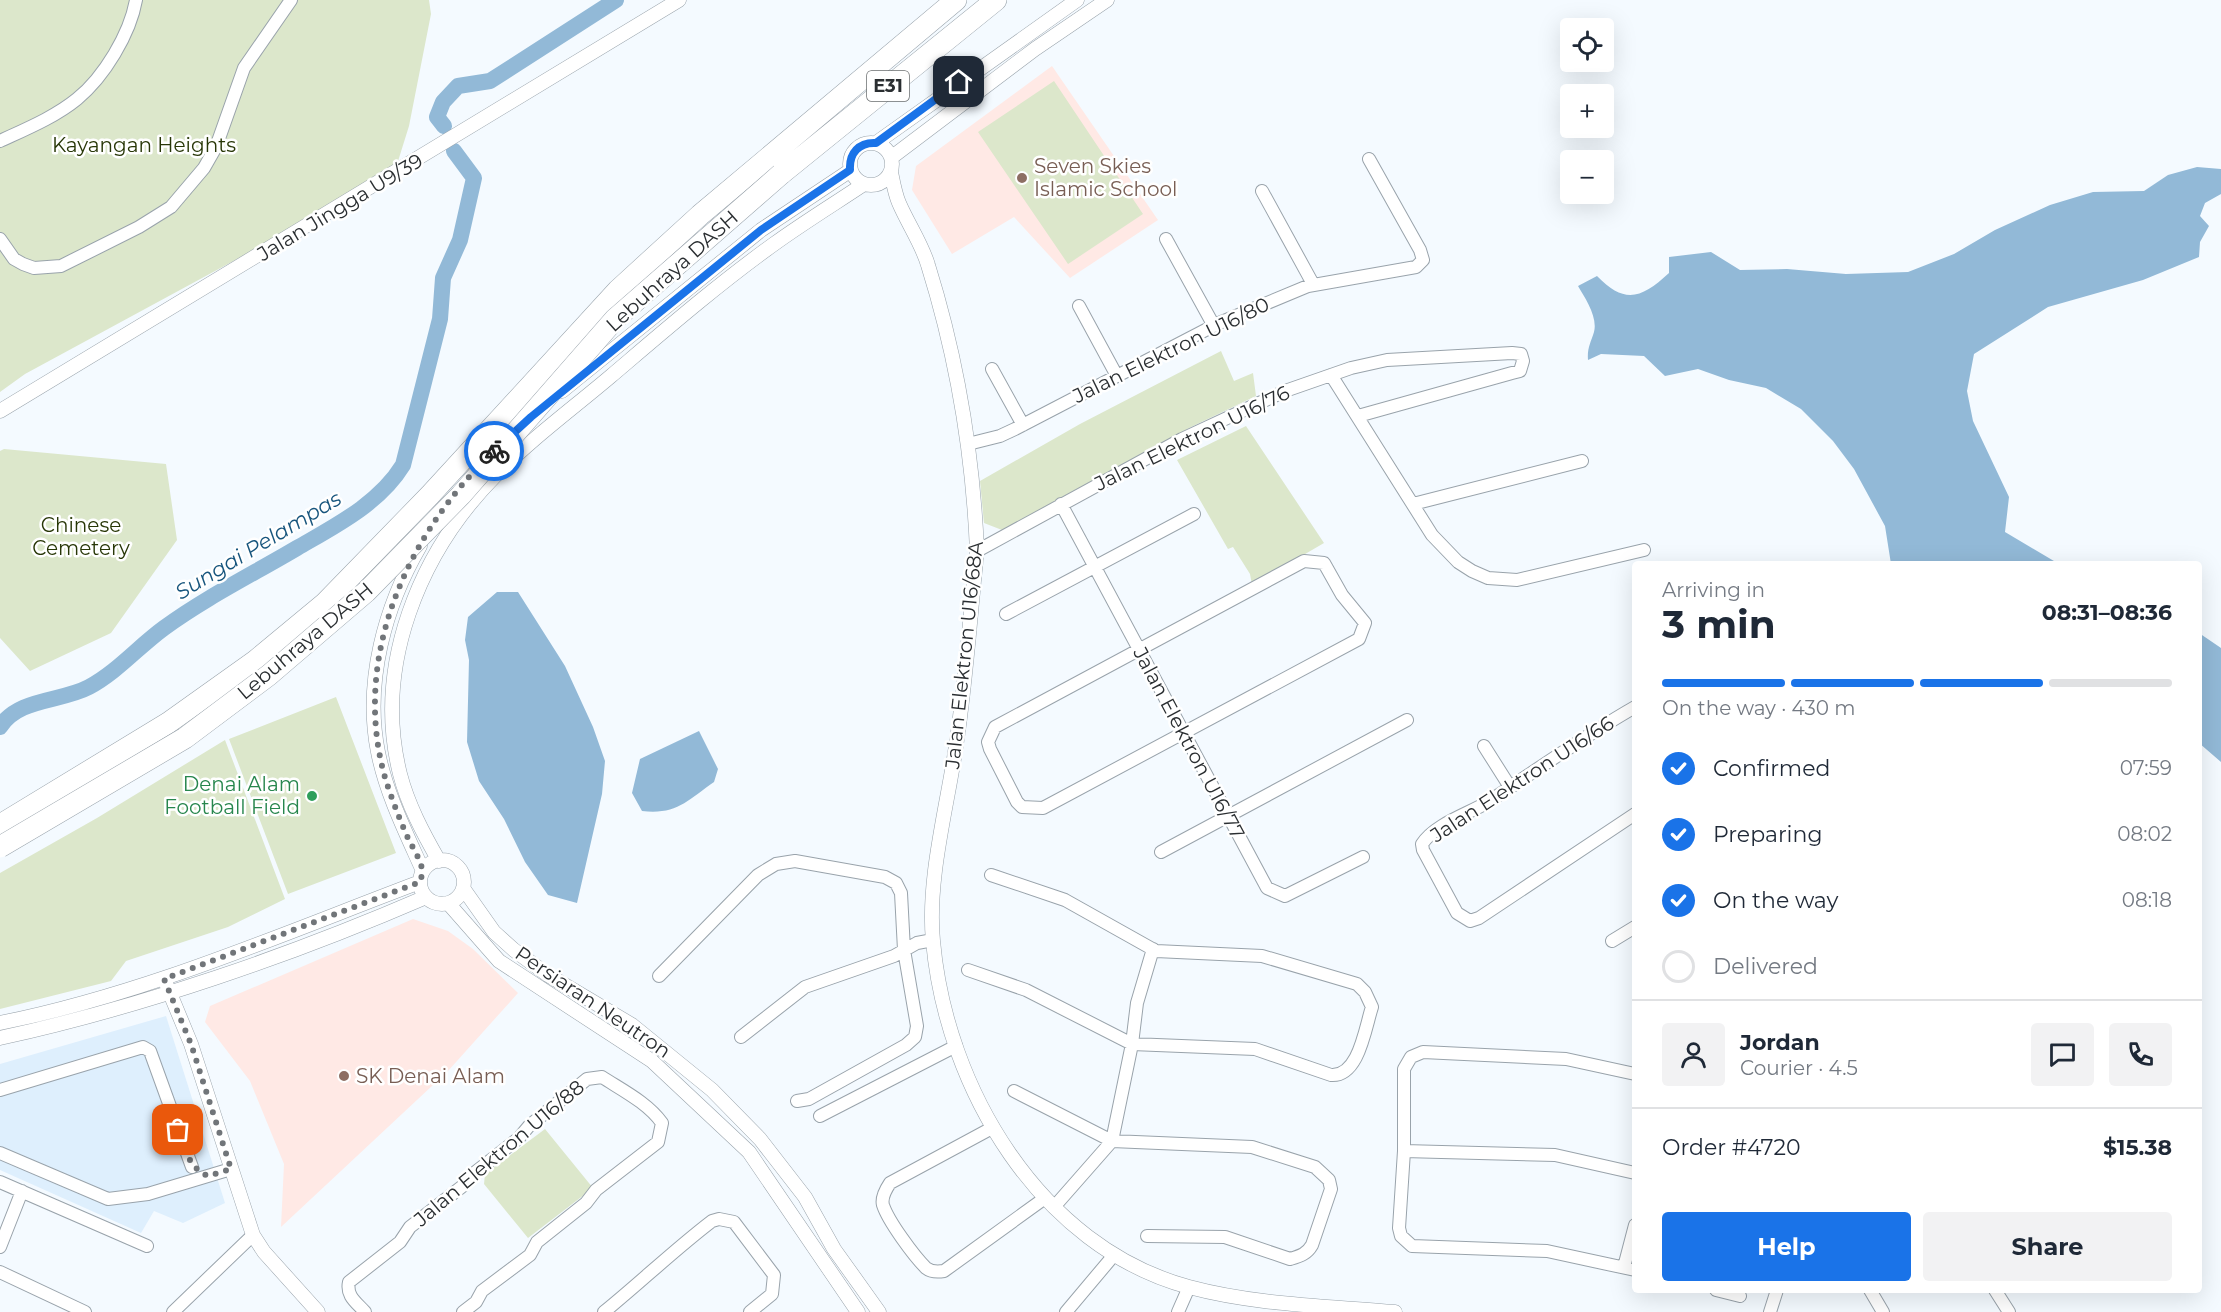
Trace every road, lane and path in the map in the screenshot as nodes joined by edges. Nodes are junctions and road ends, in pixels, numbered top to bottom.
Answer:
1 (136, 0) edge
2 (291, 0) edge
3 (679, 0) edge
4 (956, 0) edge
5 (996, 0) edge
6 (1077, 0) edge
7 (1107, 0) edge
8 (0, 141) edge
9 (876, 143) junction
10 (892, 157) junction
11 (1369, 159) dead end
12 (775, 165) junction
13 (850, 170) junction
14 (891, 172) junction
15 (869, 185) junction
16 (1262, 191) dead end
17 (897, 201) junction
18 (0, 239) edge
19 (1166, 239) dead end
20 (1313, 284) junction
21 (1079, 306) dead end
22 (1214, 326) junction
23 (992, 369) dead end
24 (1331, 375) junction
25 (1117, 376) junction
26 (0, 411) edge
27 (1358, 416) junction
28 (1023, 425) junction
29 (968, 444) junction
30 (1582, 461) dead end
31 (1061, 504) junction
32 (1413, 504) junction
33 (1194, 513) dead end
34 (977, 550) junction
35 (1644, 550) dead end
36 (1095, 567) junction
37 (1006, 614) dead end
38 (1139, 650) junction
39 (1632, 709) edge
40 (1407, 720) dead end
41 (1184, 733) junction
42 (1484, 746) dead end
43 (1510, 787) junction
44 (1228, 816) junction
45 (1632, 816) edge
46 (0, 825) edge
47 (0, 847) edge
48 (1161, 852) dead end
49 (1363, 857) dead end
50 (438, 861) junction
51 (991, 875) dead end
52 (422, 877) junction
53 (463, 888) junction
54 (426, 897) junction
55 (448, 903) junction
56 (1632, 929) edge
57 (933, 940) junction
58 (1612, 941) dead end
59 (904, 950) junction
60 (1153, 950) junction
61 (968, 970) dead end
62 (659, 976) dead end
63 (164, 979) junction
64 (197, 983) junction
65 (170, 993) junction
66 (144, 1000) junction
67 (177, 1009) junction
68 (0, 1023) edge
69 (741, 1037) dead end
70 (0, 1038) edge
71 (1132, 1044) junction
72 (956, 1046) junction
73 (1632, 1073) edge
74 (0, 1090) edge
75 (1014, 1092) dead end
76 (797, 1101) dead end
77 (820, 1116) dead end
78 (992, 1128) junction
79 (1112, 1141) junction
80 (1404, 1151) junction
81 (0, 1154) edge
82 (192, 1167) junction
83 (231, 1169) junction
84 (1632, 1172) edge
85 (202, 1178) junction
86 (0, 1182) edge
87 (183, 1184) junction
88 (22, 1191) junction
89 (1049, 1202) junction
90 (253, 1234) junction
91 (1147, 1236) dead end
92 (147, 1246) dead end
93 (0, 1247) edge
94 (1632, 1251) edge
95 (1114, 1255) junction
96 (1630, 1269) edge
97 (0, 1272) edge
98 (1189, 1287) junction
99 (1728, 1293) edge
100 (1776, 1293) edge
101 (1872, 1293) edge
102 (1997, 1293) edge
103 (1740, 1296) dead end
104 (1263, 1306) edge
105 (1362, 1311) edge
106 (85, 1312) edge
107 (172, 1312) edge
108 (318, 1312) edge
109 (365, 1312) edge
110 (463, 1312) edge
111 (604, 1312) edge
112 (750, 1312) edge
113 (858, 1312) edge
114 (879, 1312) edge
115 (1066, 1312) edge
116 (1178, 1312) edge
117 (1395, 1312) edge
118 (1770, 1312) edge
119 (1883, 1312) edge
120 (2009, 1312) edge

1 - 8 street
2 - 18 street
3 - 26 street, Jalan Jingga U9/39
4 - 12 highway, Lebuhraya DASH / E31
5 - 12 highway, Lebuhraya DASH / E31
6 - 9 street
7 - 10 street
9 - 10 street
9 - 13 street
10 - 14 street
11 - 20 street, Jalan Elektron U16/80
12 - 46 highway, Lebuhraya DASH / E31
12 - 47 highway, Lebuhraya DASH / E31, bridge
13 - 15 street
13 - 52 street
14 - 15 street
14 - 17 street
15 - 17 street
15 - 50 street
16 - 20 street
17 - 29 street, Jalan Elektron U16/68A
19 - 22 street
20 - 22 street, Jalan Elektron U16/80
21 - 25 street
22 - 25 street, Jalan Elektron U16/80
23 - 28 street
24 - 27 street
24 - 27 street, Jalan Elektron U16/76
24 - 31 street, Jalan Elektron U16/76
25 - 28 street, Jalan Elektron U16/80
27 - 32 street
28 - 29 street, Jalan Elektron U16/80
29 - 34 street, Jalan Elektron U16/68A
30 - 32 street
31 - 34 street, Jalan Elektron U16/76
31 - 36 street, Jalan Elektron U16/77
32 - 35 street
33 - 36 street
34 - 57 street, Jalan Elektron U16/68A
36 - 37 street
36 - 38 street, Jalan Elektron U16/77
38 - 41 street, Jalan Elektron U16/77
38 - 41 street
38 - 41 street
39 - 43 street, Jalan Elektron U16/66
40 - 44 street
41 - 44 street, Jalan Elektron U16/77
42 - 43 street
43 - 45 street, Jalan Elektron U16/66
44 - 48 street
44 - 49 street, Jalan Elektron U16/77
50 - 52 street
50 - 53 street
51 - 60 street
52 - 54 street
52 - 63 street
53 - 55 street
53 - 114 street, Persiaran Neutron
54 - 55 street
54 - 64 street
55 - 113 street, Persiaran Neutron
56 - 58 street
57 - 59 street
57 - 72 street, Jalan Elektron U16/68A
59 - 62 street
59 - 69 street
59 - 76 street
60 - 71 street
60 - 71 street
61 - 71 street
63 - 65 street
63 - 68 street
64 - 65 street
64 - 67 street
65 - 66 street
65 - 67 street
66 - 67 street
66 - 70 street
67 - 83 street
71 - 79 street
72 - 77 street
72 - 78 street, Jalan Elektron U16/68A
73 - 80 street
74 - 82 street
75 - 79 street
78 - 89 street, Jalan Elektron U16/68A
78 - 89 street
79 - 89 street
79 - 91 street
80 - 84 street
80 - 96 street
81 - 87 street
82 - 85 street
82 - 87 street
83 - 85 street
83 - 90 street
85 - 87 street
86 - 88 street
88 - 92 street
88 - 93 street
89 - 95 street, Jalan Elektron U16/68A
90 - 107 street
90 - 108 street
94 - 96 street
95 - 98 street, Jalan Elektron U16/68A
95 - 115 street
97 - 106 street
98 - 104 street, Jalan Elektron U16/68A
98 - 116 street
99 - 103 street
100 - 118 street
101 - 119 street
102 - 120 street
104 - 105 street, Jalan Elektron U16/68A
105 - 117 street, Jalan Elektron U16/68A
109 - 110 street, Jalan Elektron U16/88
111 - 112 street

